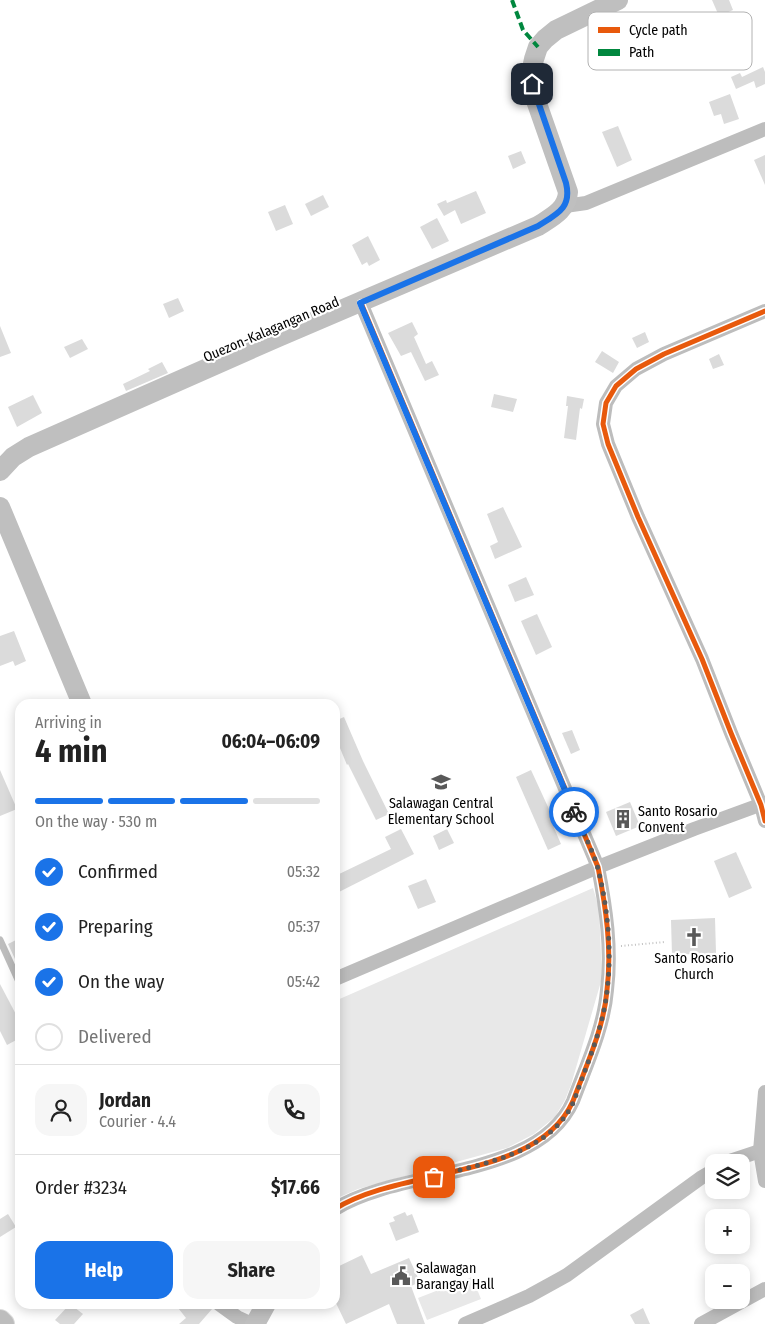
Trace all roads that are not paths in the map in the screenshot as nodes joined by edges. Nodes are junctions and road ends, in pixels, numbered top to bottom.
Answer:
1 (618, 0) edge
2 (593, 12) edge
3 (588, 15) edge
4 (765, 129) edge
5 (565, 206) junction
6 (360, 303) junction
7 (765, 311) edge
8 (0, 471) edge
9 (0, 508) edge
10 (80, 699) edge
11 (763, 804) edge
12 (765, 821) edge
13 (598, 868) junction
14 (0, 940) edge
15 (15, 973) edge
16 (340, 977) edge
17 (765, 1092) edge
18 (762, 1151) edge
19 (750, 1155) edge
20 (705, 1175) edge
21 (765, 1181) edge
22 (340, 1207) edge
23 (765, 1289) edge
24 (226, 1309) edge
25 (263, 1309) edge
26 (0, 1321) edge
27 (4, 1324) edge
28 (253, 1324) edge
29 (465, 1324) edge
30 (701, 1324) edge

1 - 2 main road
3 - 5 main road
4 - 5 street
5 - 6 main road, Quezon-Kalagangan Road
6 - 8 main road, Quezon-Kalagangan Road
6 - 13 street
7 - 11 street
9 - 10 main road
11 - 12 street
11 - 13 street
13 - 16 street
13 - 22 street
14 - 15 lane
17 - 18 street
18 - 19 street
18 - 21 street
20 - 29 street
23 - 30 street
24 - 28 street
25 - 28 main road
26 - 27 highway

